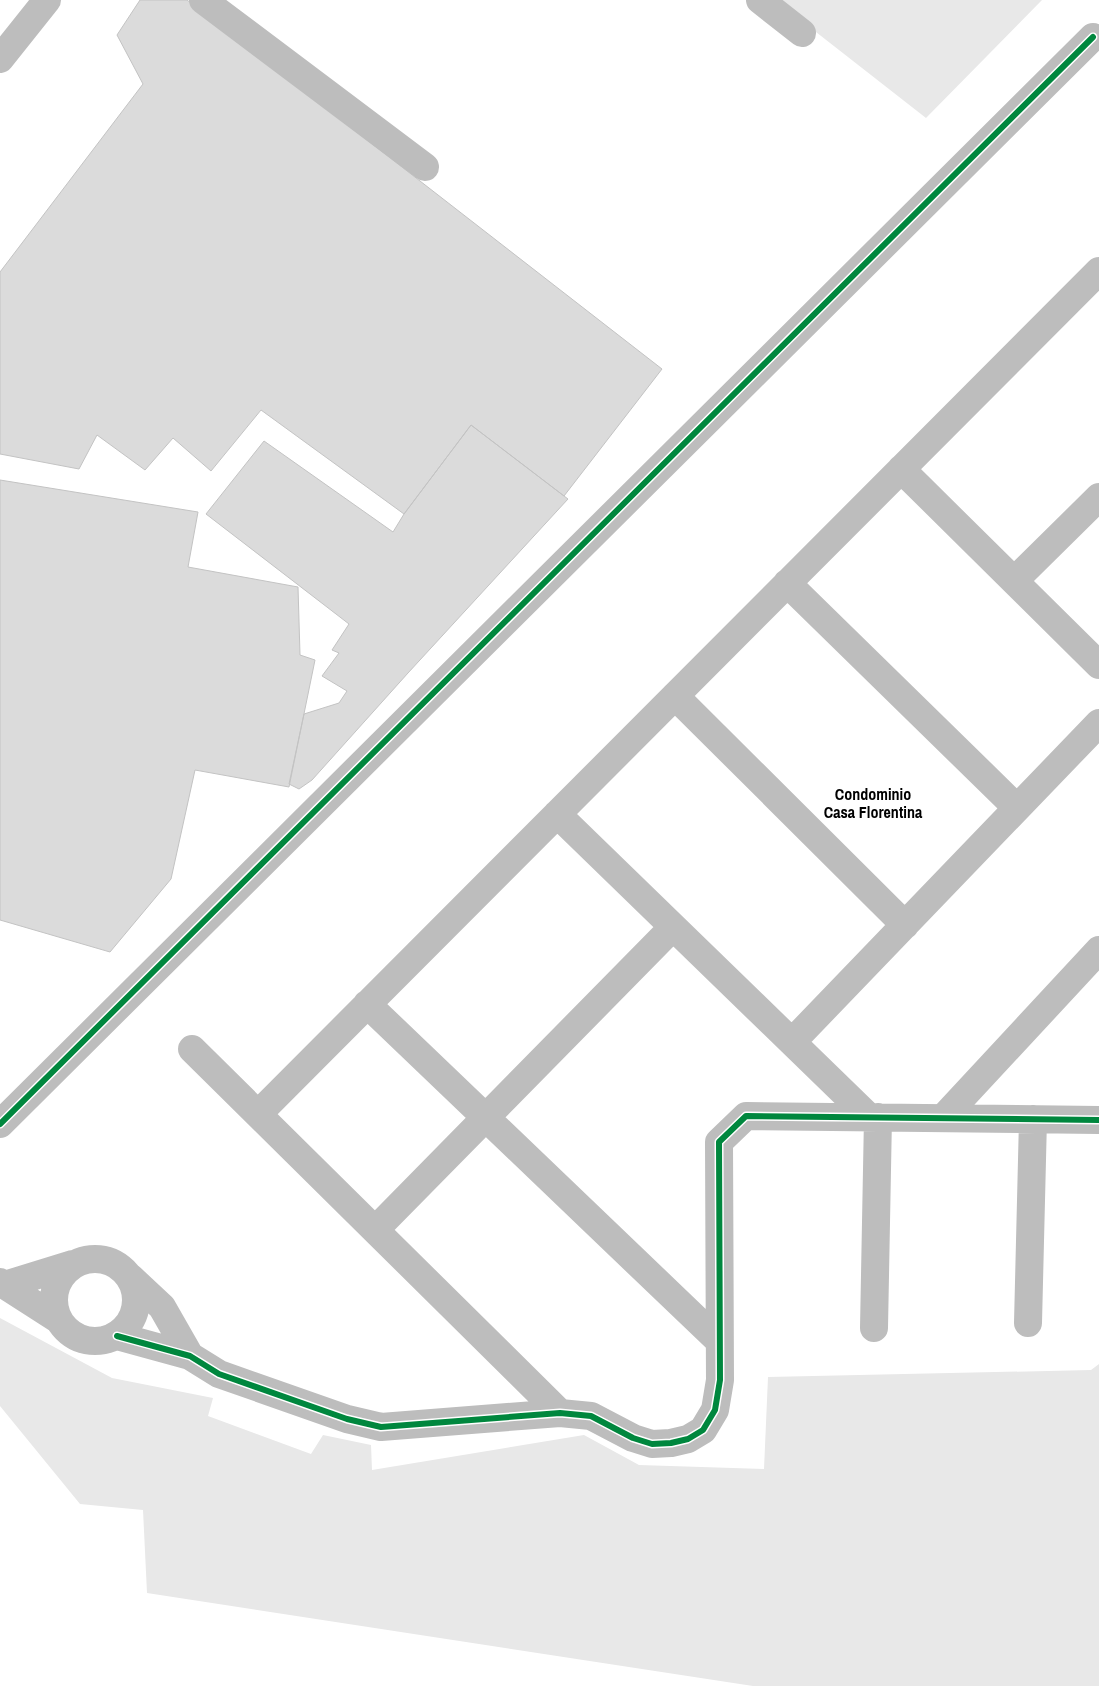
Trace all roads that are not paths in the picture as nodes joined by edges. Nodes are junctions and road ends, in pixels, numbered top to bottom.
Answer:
1 (47, 0) edge
2 (203, 0) edge
3 (760, 0) edge
4 (802, 34) dead end
5 (1092, 38) dead end
6 (0, 59) edge
7 (425, 167) dead end
8 (1099, 271) edge
9 (901, 469) junction
10 (1099, 497) edge
11 (1014, 581) junction
12 (787, 583) junction
13 (1099, 665) edge
14 (675, 696) junction
15 (1099, 724) edge
16 (1017, 808) junction
17 (557, 814) junction
18 (673, 926) junction
19 (905, 926) junction
20 (1099, 950) edge
21 (367, 1004) junction
22 (792, 1042) junction
23 (192, 1049) dead end
24 (258, 1114) junction
25 (486, 1117) junction
26 (873, 1117) junction
27 (943, 1118) junction
28 (1034, 1119) junction
29 (1099, 1120) edge
30 (0, 1124) edge
31 (375, 1230) junction
32 (73, 1264) junction
33 (131, 1278) junction
34 (3, 1284) edge
35 (59, 1320) junction
36 (1028, 1323) dead end
37 (874, 1328) dead end
38 (117, 1336) junction
39 (719, 1341) junction
40 (190, 1356) junction
41 (560, 1413) junction

1 - 6 street
2 - 7 street
3 - 4 street
5 - 30 street
8 - 9 street
9 - 11 street
9 - 12 street
10 - 11 street
11 - 13 street
12 - 14 street
12 - 16 street
14 - 17 street
14 - 19 street
15 - 16 street
16 - 19 street
17 - 18 street
17 - 21 street
18 - 22 street
18 - 25 street
19 - 22 street
20 - 27 street
21 - 24 street
21 - 25 street
22 - 26 street
23 - 24 street
24 - 31 street
25 - 31 street
25 - 39 street
26 - 27 street
26 - 37 street
26 - 39 street
27 - 28 street
28 - 29 street
28 - 36 street
31 - 41 street
32 - 33 street
32 - 34 street
32 - 35 street
33 - 38 street
33 - 40 street
34 - 35 street
35 - 38 street
38 - 40 street
39 - 41 street
40 - 41 street

